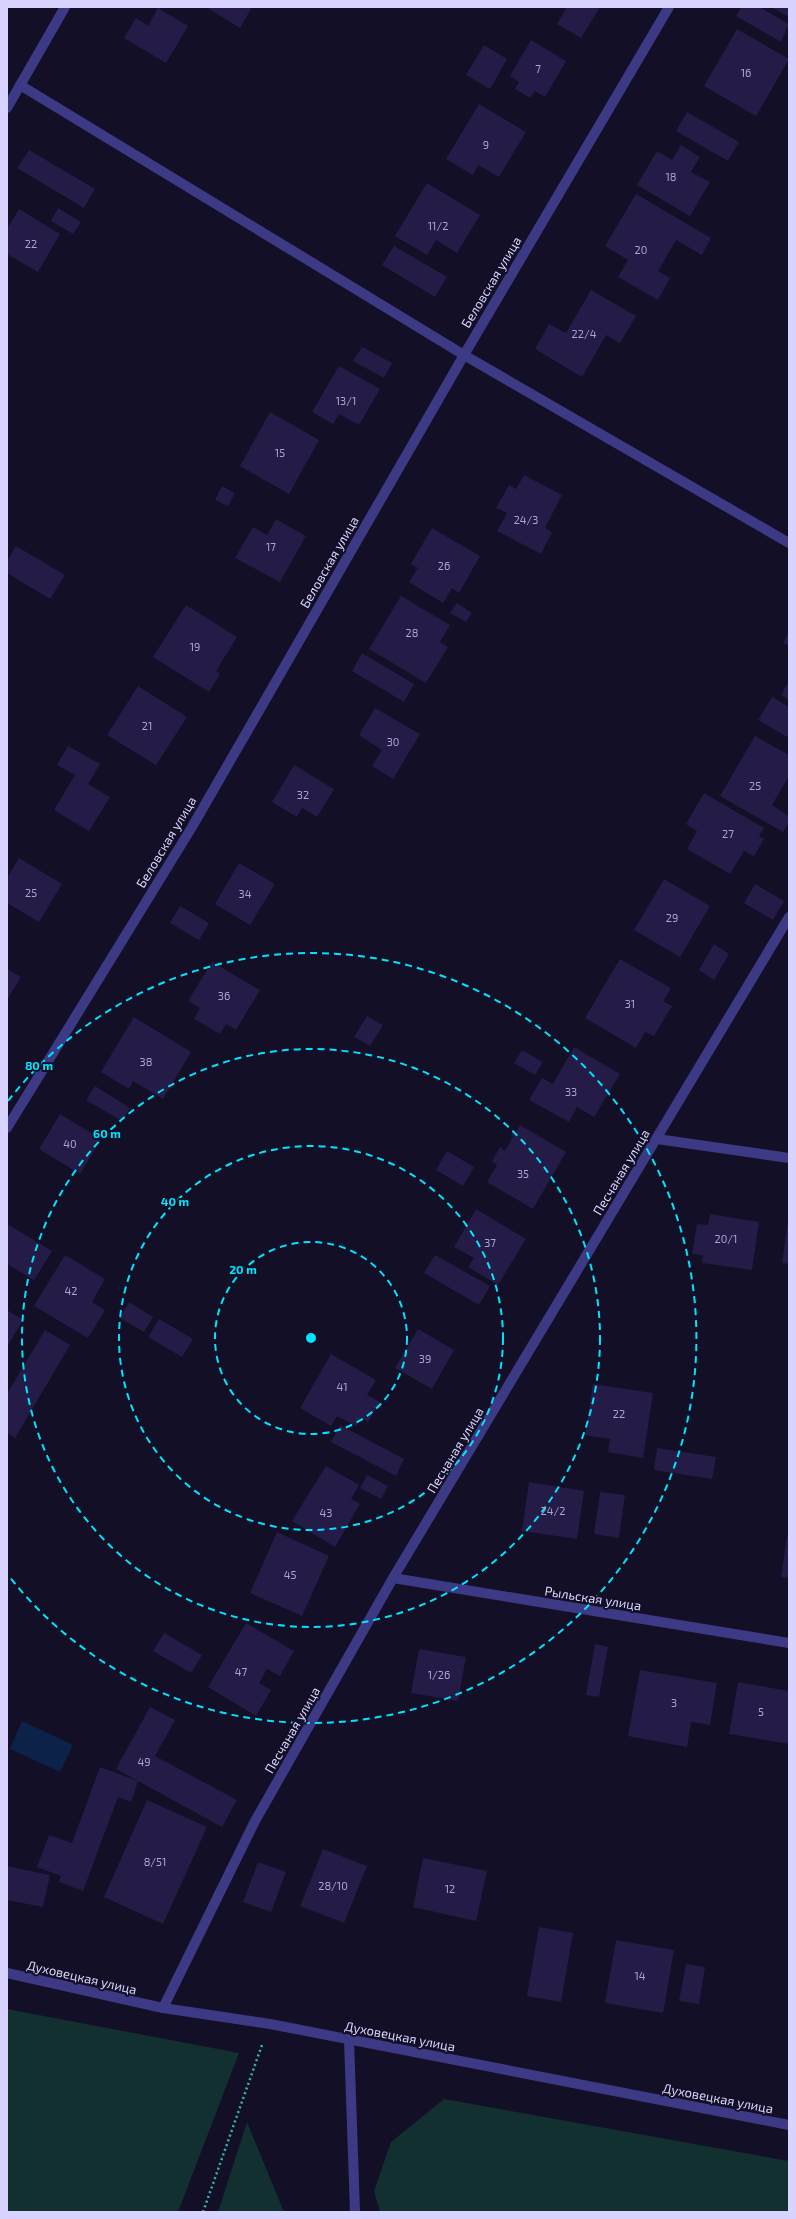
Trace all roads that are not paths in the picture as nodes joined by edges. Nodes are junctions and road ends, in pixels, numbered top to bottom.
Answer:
1 (65, 7) edge
2 (669, 7) edge
3 (20, 85) junction
4 (7, 108) edge
5 (464, 355) junction
6 (789, 543) edge
7 (789, 917) edge
8 (7, 1128) edge
9 (657, 1138) junction
10 (789, 1158) edge
11 (393, 1578) junction
12 (789, 1643) edge
13 (7, 1973) edge
14 (163, 2008) junction
15 (349, 2040) junction
16 (789, 2125) edge
17 (355, 2212) edge

1 - 3 street
2 - 5 street, Беловская улица
3 - 4 street
3 - 5 street
5 - 6 street
5 - 8 street, Беловская улица
7 - 9 street, Песчаная улица
9 - 10 street
9 - 11 street, Песчаная улица
11 - 12 street, Рыльская улица
11 - 14 street, Песчаная улица
13 - 14 street, Духовецкая улица
14 - 15 street, Духовецкая улица
15 - 16 street, Духовецкая улица
15 - 17 street

